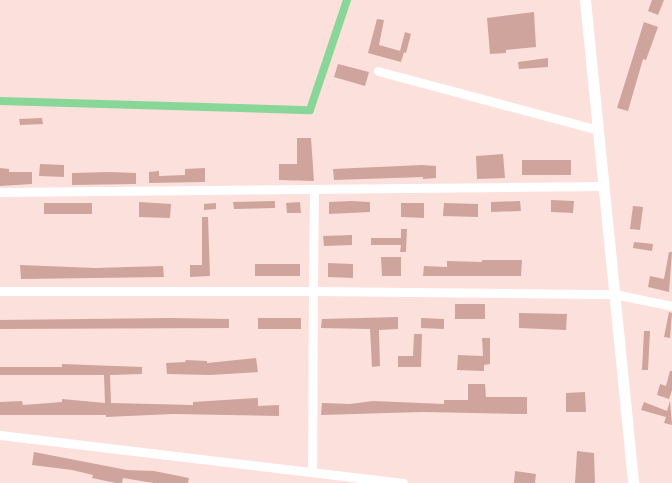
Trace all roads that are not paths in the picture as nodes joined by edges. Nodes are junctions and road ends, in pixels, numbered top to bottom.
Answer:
1 (585, 0) edge
2 (378, 71) dead end
3 (598, 130) junction
4 (603, 186) junction
5 (314, 188) junction
6 (0, 192) edge
7 (0, 291) edge
8 (313, 291) junction
9 (614, 294) junction
10 (672, 306) edge
11 (0, 435) edge
12 (312, 472) junction
13 (403, 483) edge
14 (633, 483) edge

1 - 3 street
2 - 3 street
3 - 4 street
4 - 5 street
4 - 9 street
5 - 6 street
5 - 8 street
7 - 8 street
8 - 9 street
8 - 12 street
9 - 10 street
9 - 14 street
11 - 12 street
12 - 13 street

